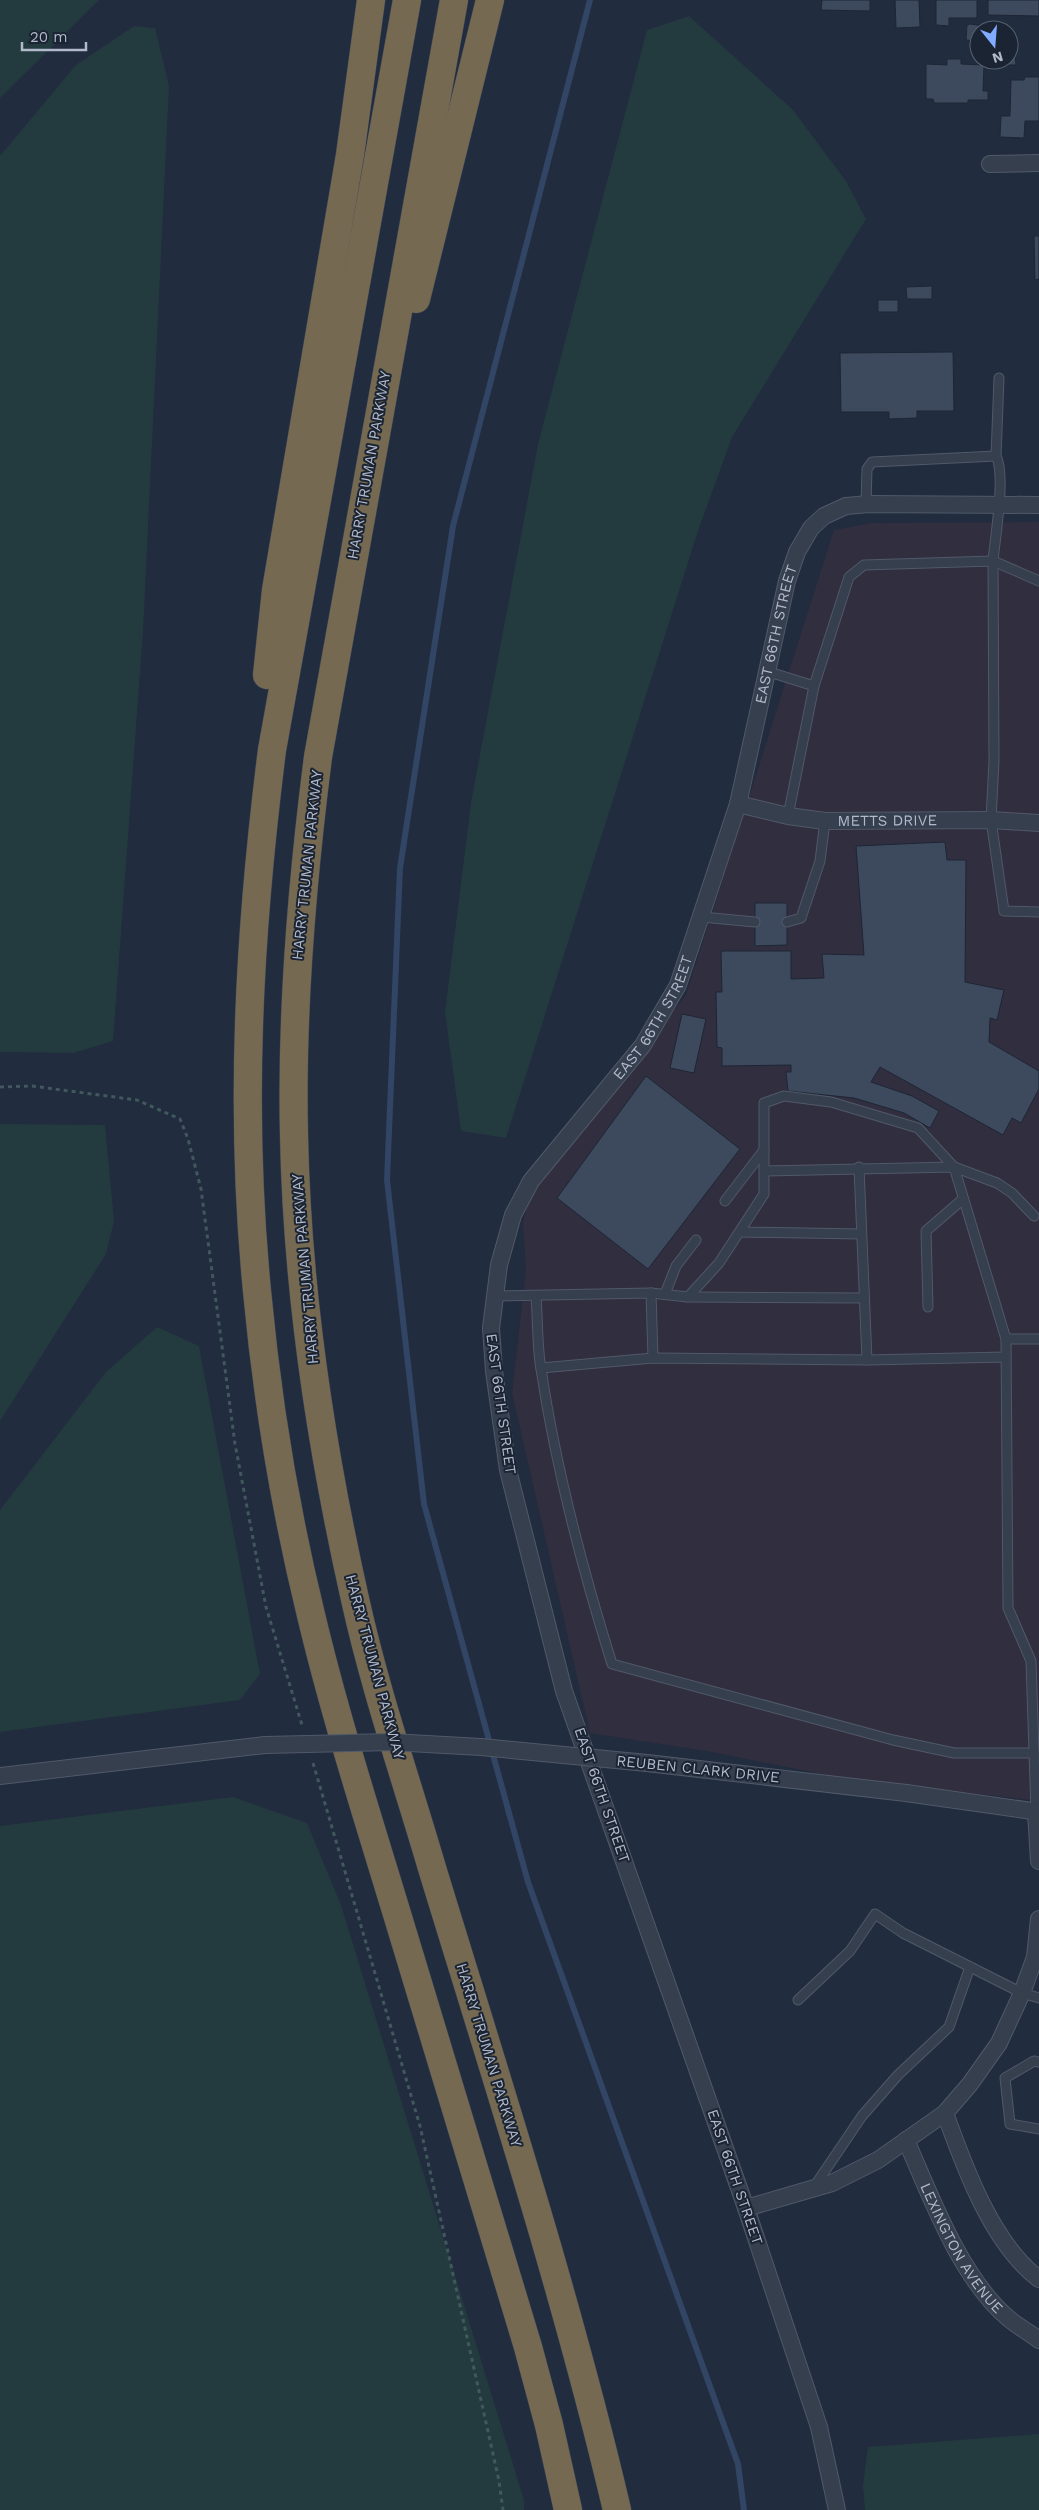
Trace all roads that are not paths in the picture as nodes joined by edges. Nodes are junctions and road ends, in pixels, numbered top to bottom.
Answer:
1 (371, 0) edge
2 (407, 0) edge
3 (454, 0) edge
4 (490, 0) edge
5 (1039, 163) edge
6 (990, 164) dead end
7 (999, 378) dead end
8 (996, 456) junction
9 (368, 469) junction
10 (866, 504) junction
11 (999, 505) junction
12 (1039, 505) edge
13 (993, 561) junction
14 (1039, 581) edge
15 (766, 672) junction
16 (814, 686) junction
17 (738, 804) junction
18 (788, 816) junction
19 (991, 820) junction
20 (825, 821) junction
21 (1039, 823) edge
22 (1039, 912) edge
23 (702, 917) junction
24 (755, 922) dead end
25 (787, 922) dead end
26 (250, 982) junction
27 (764, 1150) junction
28 (859, 1167) junction
29 (954, 1167) junction
30 (764, 1171) junction
31 (963, 1199) junction
32 (725, 1201) dead end
33 (1034, 1216) dead end
34 (740, 1232) junction
35 (862, 1234) junction
36 (696, 1240) dead end
37 (651, 1293) junction
38 (665, 1294) junction
39 (494, 1296) junction
40 (536, 1297) junction
41 (688, 1297) junction
42 (864, 1298) junction
43 (928, 1307) dead end
44 (1039, 1337) edge
45 (1006, 1339) junction
46 (1006, 1357) junction
47 (653, 1358) junction
48 (867, 1360) junction
49 (541, 1368) junction
50 (1034, 1753) junction
51 (0, 1776) edge
52 (1037, 1812) edge
53 (1039, 1861) edge
54 (1039, 1919) edge
55 (970, 1967) junction
56 (1022, 1993) junction
57 (1039, 1998) edge
58 (798, 2000) dead end
59 (1039, 2062) edge
60 (945, 2113) junction
61 (1039, 2130) edge
62 (906, 2140) junction
63 (813, 2188) junction
64 (746, 2208) junction
65 (1039, 2279) edge
66 (1039, 2340) edge
67 (568, 2510) edge
68 (617, 2510) edge
69 (837, 2510) edge

1 - 26 highway
2 - 26 highway
3 - 9 highway, HARRY TRUMAN PARKWAY
4 - 9 highway
5 - 6 street
7 - 8 lane
8 - 10 lane
8 - 11 lane
9 - 68 highway, HARRY TRUMAN PARKWAY
10 - 11 street, EAST 66TH STREET
10 - 15 street, EAST 66TH STREET
11 - 12 street, EAST 66TH STREET
11 - 13 lane
13 - 14 lane
13 - 16 lane
13 - 19 lane
15 - 16 lane
15 - 17 street, EAST 66TH STREET
16 - 18 lane
17 - 18 street, METTS DRIVE
17 - 23 street, EAST 66TH STREET
18 - 20 street, METTS DRIVE
19 - 20 street, METTS DRIVE
19 - 21 street, METTS DRIVE
19 - 22 lane
20 - 25 lane
23 - 24 lane
23 - 39 street, EAST 66TH STREET
26 - 67 highway
27 - 29 lane
27 - 30 lane
27 - 32 lane
28 - 29 lane
28 - 30 lane
28 - 35 lane
29 - 31 lane
29 - 33 lane
30 - 34 lane
31 - 43 lane
31 - 45 lane
34 - 35 lane
34 - 41 lane
35 - 42 lane
36 - 38 lane
37 - 38 lane
37 - 40 lane
37 - 47 lane
38 - 41 lane
39 - 40 lane
39 - 64 street, EAST 66TH STREET
40 - 49 lane
41 - 42 lane
42 - 48 lane
44 - 45 lane
45 - 46 lane
46 - 48 lane
46 - 50 lane
47 - 48 lane
47 - 49 lane
49 - 50 lane
50 - 52 lane
51 - 52 street, REUBEN CLARK DRIVE, bridge
52 - 53 street
54 - 56 street
55 - 56 lane
55 - 58 lane
55 - 63 lane
56 - 57 lane
56 - 60 street
59 - 61 lane
60 - 62 street
60 - 65 street
62 - 63 street
62 - 66 street, LEXINGTON AVENUE
63 - 64 street
64 - 69 street, EAST 66TH STREET

